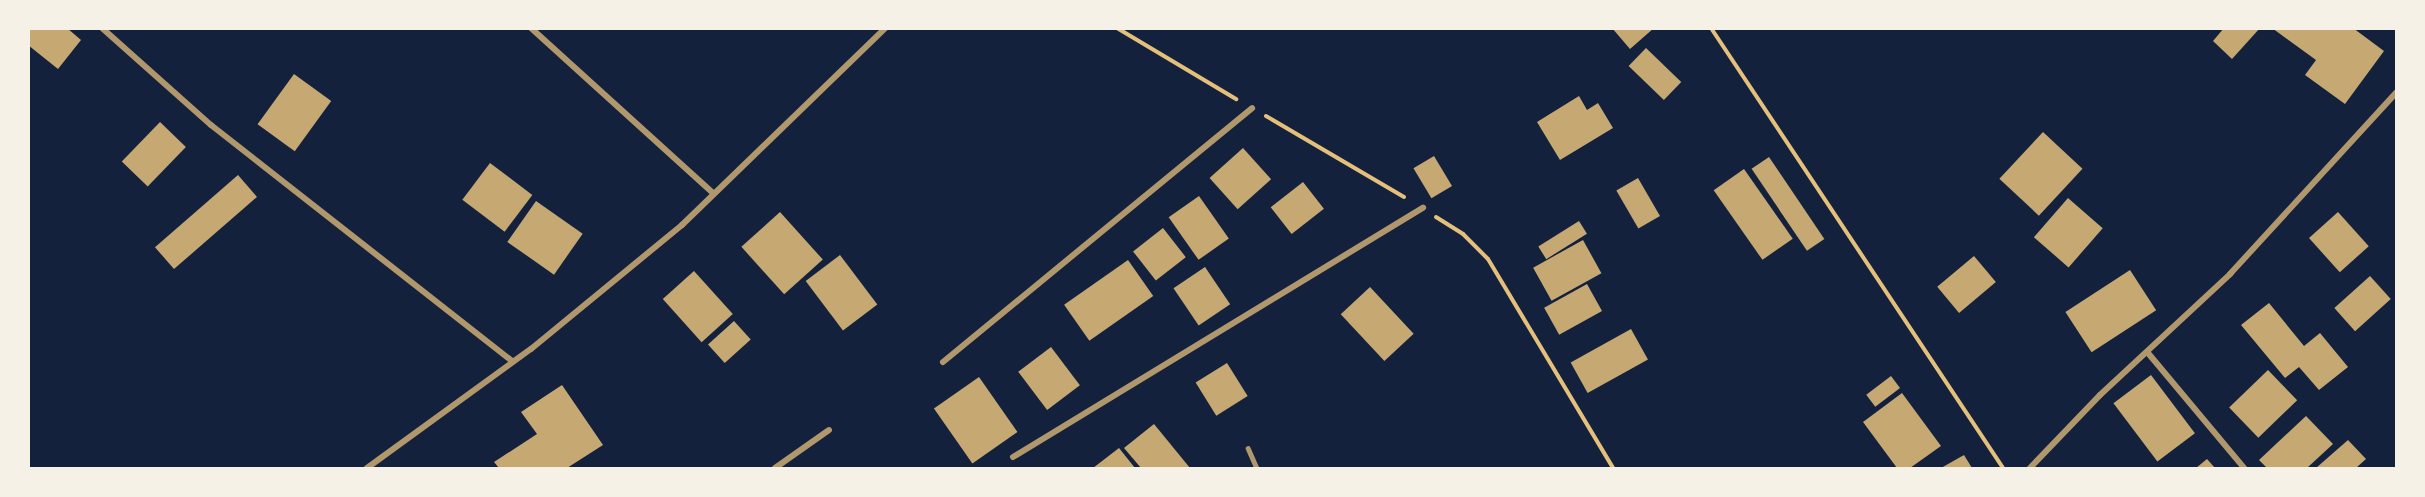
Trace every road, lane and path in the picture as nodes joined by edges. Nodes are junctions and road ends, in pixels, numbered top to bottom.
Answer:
1 (102, 28) edge
2 (531, 28) edge
3 (885, 28) edge
4 (1711, 28) edge
5 (2397, 93) edge
6 (1252, 108) dead end
7 (713, 193) junction
8 (1423, 208) dead end
9 (2148, 353) junction
10 (513, 362) junction
11 (943, 362) dead end
12 (829, 430) dead end
13 (1248, 448) dead end
14 (1012, 457) dead end
15 (367, 468) edge
16 (776, 468) edge
17 (1257, 468) edge
18 (2003, 468) edge
19 (2030, 468) edge
20 (2244, 468) edge

1 - 10 street
2 - 7 street
3 - 7 street
4 - 18 path
5 - 9 street
6 - 11 street
7 - 10 street
8 - 14 street
9 - 19 street
9 - 20 street
10 - 15 street
12 - 16 street
13 - 17 lane

